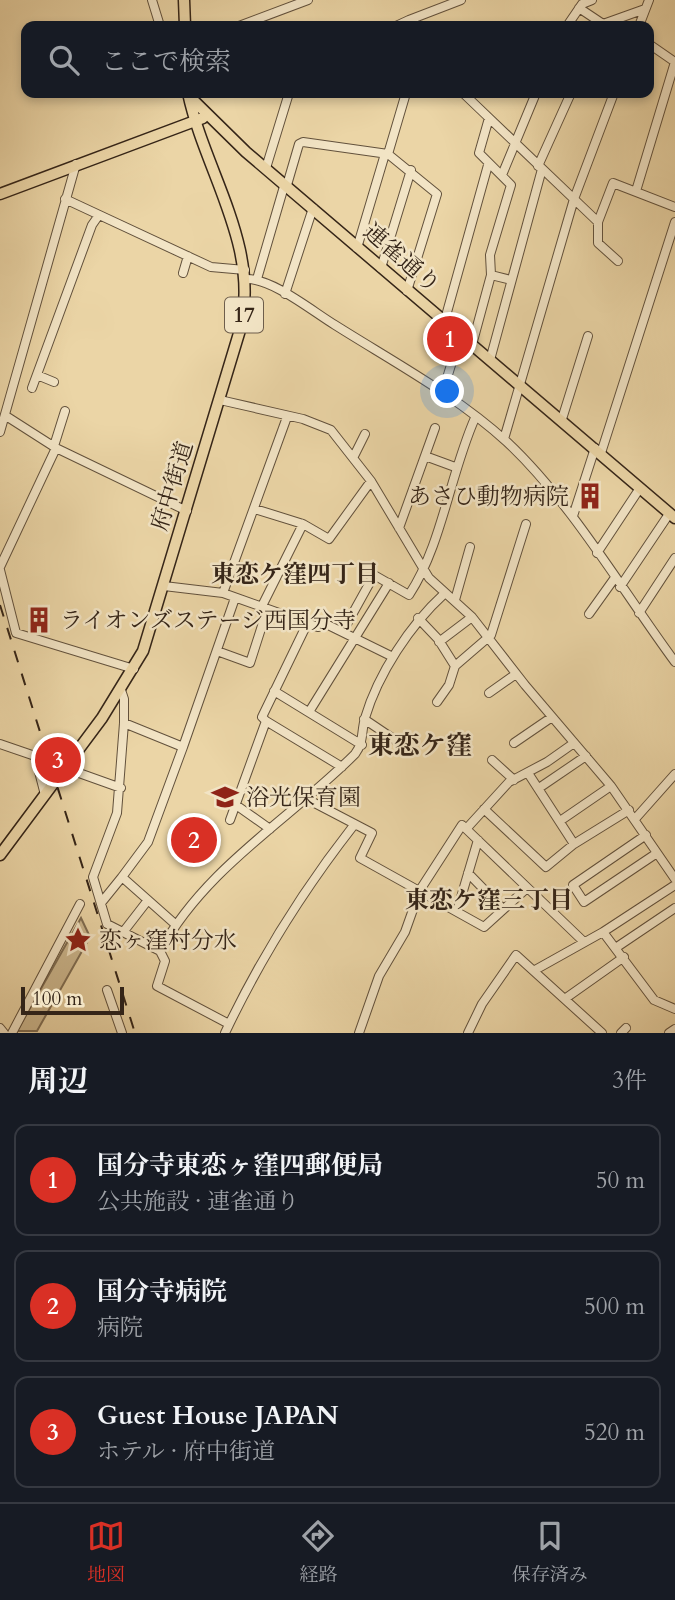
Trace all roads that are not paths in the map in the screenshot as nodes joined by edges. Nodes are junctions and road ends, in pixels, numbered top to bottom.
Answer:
1 (152, 0) edge
2 (184, 0) edge
3 (308, 0) edge
4 (461, 0) edge
5 (592, 0) edge
6 (647, 4) edge
7 (579, 8) junction
8 (158, 21) edge
9 (185, 21) edge
10 (252, 21) edge
11 (414, 21) edge
12 (570, 21) edge
13 (598, 21) edge
14 (610, 21) edge
15 (641, 21) edge
16 (654, 47) edge
17 (190, 98) edge
18 (192, 98) edge
19 (287, 98) edge
20 (405, 98) edge
21 (468, 98) edge
22 (534, 98) edge
23 (569, 98) edge
24 (612, 98) edge
25 (489, 118) junction
26 (196, 120) junction
27 (212, 121) junction
28 (513, 142) junction
29 (386, 154) junction
30 (76, 164) junction
31 (488, 165) junction
32 (540, 167) junction
33 (266, 168) junction
34 (411, 170) junction
35 (502, 174) junction
36 (286, 184) junction
37 (636, 191) junction
38 (0, 194) edge
39 (65, 199) junction
40 (574, 199) junction
41 (675, 207) edge
42 (313, 208) junction
43 (99, 215) junction
44 (598, 222) junction
45 (675, 222) edge
46 (357, 248) junction
47 (188, 256) junction
48 (618, 261) dead end
49 (381, 268) junction
50 (183, 272) dead end
51 (491, 275) junction
52 (250, 276) junction
53 (511, 280) junction
54 (407, 292) junction
55 (285, 294) junction
56 (444, 323) junction
57 (460, 337) junction
58 (588, 337) dead end
59 (472, 345) junction
60 (490, 360) junction
61 (37, 375) junction
62 (54, 382) dead end
63 (522, 386) junction
64 (32, 388) dead end
65 (442, 394) junction
66 (220, 400) junction
67 (4, 411) edge
68 (65, 411) dead end
69 (287, 417) junction
70 (475, 418) junction
71 (562, 419) junction
72 (435, 428) dead end
73 (0, 432) edge
74 (365, 434) dead end
75 (504, 439) junction
76 (55, 447) junction
77 (598, 451) junction
78 (354, 456) junction
79 (425, 456) junction
80 (456, 467) junction
81 (371, 481) junction
82 (640, 488) junction
83 (255, 509) junction
84 (187, 511) junction
85 (573, 516) junction
86 (672, 516) edge
87 (303, 524) junction
88 (526, 524) dead end
89 (399, 528) junction
90 (470, 547) dead end
91 (597, 553) junction
92 (675, 558) edge
93 (0, 569) edge
94 (424, 570) junction
95 (614, 579) junction
96 (389, 583) junction
97 (164, 586) junction
98 (620, 587) junction
99 (223, 593) junction
100 (444, 594) junction
101 (235, 598) junction
102 (455, 600) junction
103 (264, 609) junction
104 (639, 613) junction
105 (589, 614) dead end
106 (472, 617) junction
107 (418, 618) junction
108 (307, 624) junction
109 (343, 631) junction
110 (488, 638) junction
111 (356, 639) junction
112 (439, 642) junction
113 (217, 651) junction
114 (393, 657) junction
115 (675, 662) edge
116 (455, 666) junction
117 (134, 669) junction
118 (516, 674) junction
119 (121, 690) junction
120 (274, 691) junction
121 (489, 693) dead end
122 (437, 702) dead end
123 (309, 712) junction
124 (552, 717) junction
125 (364, 719) junction
126 (266, 721) junction
127 (124, 723) junction
128 (514, 743) dead end
129 (574, 743) junction
130 (0, 744) edge
131 (362, 745) junction
132 (183, 747) junction
133 (407, 748) dead end
134 (586, 756) junction
135 (492, 760) dead end
136 (342, 767) junction
137 (65, 768) junction
138 (528, 773) junction
139 (675, 774) edge
140 (514, 780) junction
141 (611, 786) junction
142 (121, 788) junction
143 (539, 788) junction
144 (46, 796) junction
145 (305, 798) junction
146 (236, 805) junction
147 (484, 808) junction
148 (629, 810) junction
149 (635, 819) junction
150 (230, 820) dead end
151 (560, 821) junction
152 (354, 825) junction
153 (467, 828) junction
154 (270, 829) junction
155 (646, 835) junction
156 (478, 840) junction
157 (574, 844) junction
158 (657, 853) junction
159 (0, 855) edge
160 (468, 873) junction
161 (122, 877) junction
162 (675, 880) edge
163 (675, 885) edge
164 (527, 888) junction
165 (420, 890) junction
166 (148, 900) junction
167 (101, 903) junction
168 (80, 904) dead end
169 (675, 908) edge
170 (503, 909) junction
171 (457, 911) junction
172 (175, 924) junction
173 (124, 931) junction
174 (603, 932) junction
175 (584, 942) junction
176 (617, 947) junction
177 (160, 951) junction
178 (624, 957) junction
179 (535, 970) junction
180 (107, 990) dead end
181 (566, 998) junction
182 (675, 1009) edge
183 (229, 1024) junction
184 (0, 1028) edge
185 (675, 1029) edge
186 (4, 1033) edge
187 (12, 1033) edge
188 (122, 1033) edge
189 (225, 1033) edge
190 (359, 1033) edge
191 (468, 1033) edge
192 (602, 1033) edge
193 (669, 1033) edge

1 - 8 street
2 - 9 main road
3 - 10 street
4 - 11 street
5 - 7 street
6 - 14 street
6 - 15 street
7 - 12 street
7 - 13 street
16 - 37 street
17 - 26 main road, 府中街道 / 17
18 - 27 main road, 連雀通り
19 - 33 street
20 - 29 street
21 - 25 street
22 - 28 street
23 - 32 street
24 - 40 street
25 - 28 street
25 - 31 street
26 - 27 main road
26 - 30 main road
26 - 52 main road, 府中街道 / 17
27 - 33 main road, 連雀通り
28 - 32 street
28 - 35 street
29 - 34 street
29 - 36 street
29 - 46 street
30 - 38 main road
30 - 39 street
31 - 35 street
31 - 56 street
32 - 40 street
32 - 53 street
33 - 36 main road, 連雀通り
34 - 49 street
34 - 54 street
35 - 51 street
36 - 42 main road, 連雀通り
36 - 52 street
37 - 41 street
37 - 44 street
39 - 43 street
39 - 67 street
40 - 44 street
40 - 63 street
42 - 46 main road, 連雀通り
42 - 55 street
43 - 47 street
43 - 61 street
44 - 48 street
45 - 77 street
46 - 49 main road, 連雀通り
47 - 50 street
47 - 52 street
49 - 54 main road, 連雀通り
51 - 53 street
51 - 59 street
52 - 55 street
52 - 66 main road, 府中街道 / 17
53 - 60 street
54 - 56 main road, 連雀通り
55 - 65 street
56 - 57 main road, 連雀通り
57 - 59 main road, 連雀通り
57 - 65 street
58 - 71 street
59 - 60 main road, 連雀通り
60 - 63 main road, 連雀通り
61 - 62 street
61 - 64 street
63 - 71 main road, 連雀通り
63 - 75 street
65 - 70 street
66 - 69 street
66 - 84 main road, 府中街道 / 17
67 - 73 street
67 - 76 street
68 - 76 street
69 - 78 street
69 - 83 street
70 - 75 street
70 - 80 street
71 - 77 main road, 連雀通り
72 - 79 street
74 - 78 street
75 - 85 street
76 - 84 street
76 - 93 street
77 - 82 main road, 連雀通り
77 - 85 street
78 - 81 street
79 - 80 street
79 - 89 street
80 - 94 street
81 - 87 street
81 - 89 street
82 - 86 main road, 連雀通り
82 - 91 street
83 - 87 street
83 - 99 street
84 - 97 main road, 府中街道 / 17
85 - 91 street
86 - 98 street
87 - 103 street
88 - 110 street
89 - 94 street
90 - 102 street
91 - 95 street
92 - 104 street
93 - 117 street
94 - 96 street
94 - 100 street
95 - 98 street
95 - 105 street
96 - 109 street
96 - 111 street
97 - 99 street
97 - 117 main road, 府中街道 / 17
98 - 104 street
99 - 101 street
100 - 102 street
100 - 107 street
101 - 103 street
101 - 113 street
102 - 106 street
103 - 108 street
103 - 113 street
104 - 115 street
106 - 110 street
106 - 112 street
107 - 112 street
107 - 114 street
108 - 109 street
108 - 120 street
109 - 111 street
110 - 116 street
110 - 118 street
111 - 114 street
111 - 123 street
112 - 116 street
113 - 132 street
114 - 125 street
116 - 122 street
117 - 119 main road, 府中街道 / 17
118 - 121 street
118 - 124 street
119 - 127 street
119 - 137 main road, 府中街道 / 17
120 - 123 street
120 - 126 street
123 - 131 street
124 - 128 street
124 - 129 street
125 - 131 street
125 - 133 street
126 - 136 street
126 - 146 street
127 - 132 street
127 - 142 street
129 - 134 street
129 - 138 street
130 - 144 street
131 - 136 street
132 - 161 street
134 - 141 street
134 - 143 street
135 - 140 street
136 - 145 street
137 - 142 street
137 - 144 main road, 府中街道 / 17
138 - 140 street
138 - 143 street
139 - 149 street
140 - 147 street
141 - 148 street
141 - 151 street
142 - 167 street
143 - 151 street
144 - 159 main road, 府中街道 / 17
145 - 152 street
145 - 154 street
146 - 150 street
146 - 154 street
147 - 153 street
147 - 157 street
148 - 149 street
148 - 157 street
149 - 155 street
151 - 157 street
152 - 165 street
152 - 183 street
153 - 156 street
153 - 165 street
154 - 172 street
155 - 158 street
155 - 158 street
156 - 160 street
156 - 164 street
158 - 162 street
160 - 170 street
160 - 171 street
161 - 166 street
161 - 167 street
163 - 174 street
164 - 170 street
164 - 175 street
165 - 171 street
165 - 190 street
166 - 172 street
166 - 173 street
167 - 173 street
168 - 187 street
169 - 176 street
170 - 171 street
172 - 177 street
173 - 177 street
174 - 175 street
174 - 176 street
175 - 179 street
176 - 178 street
177 - 183 street
178 - 181 street
178 - 182 street
179 - 181 street
179 - 191 street
180 - 188 street
181 - 192 street
183 - 189 street
184 - 186 street
185 - 193 street

